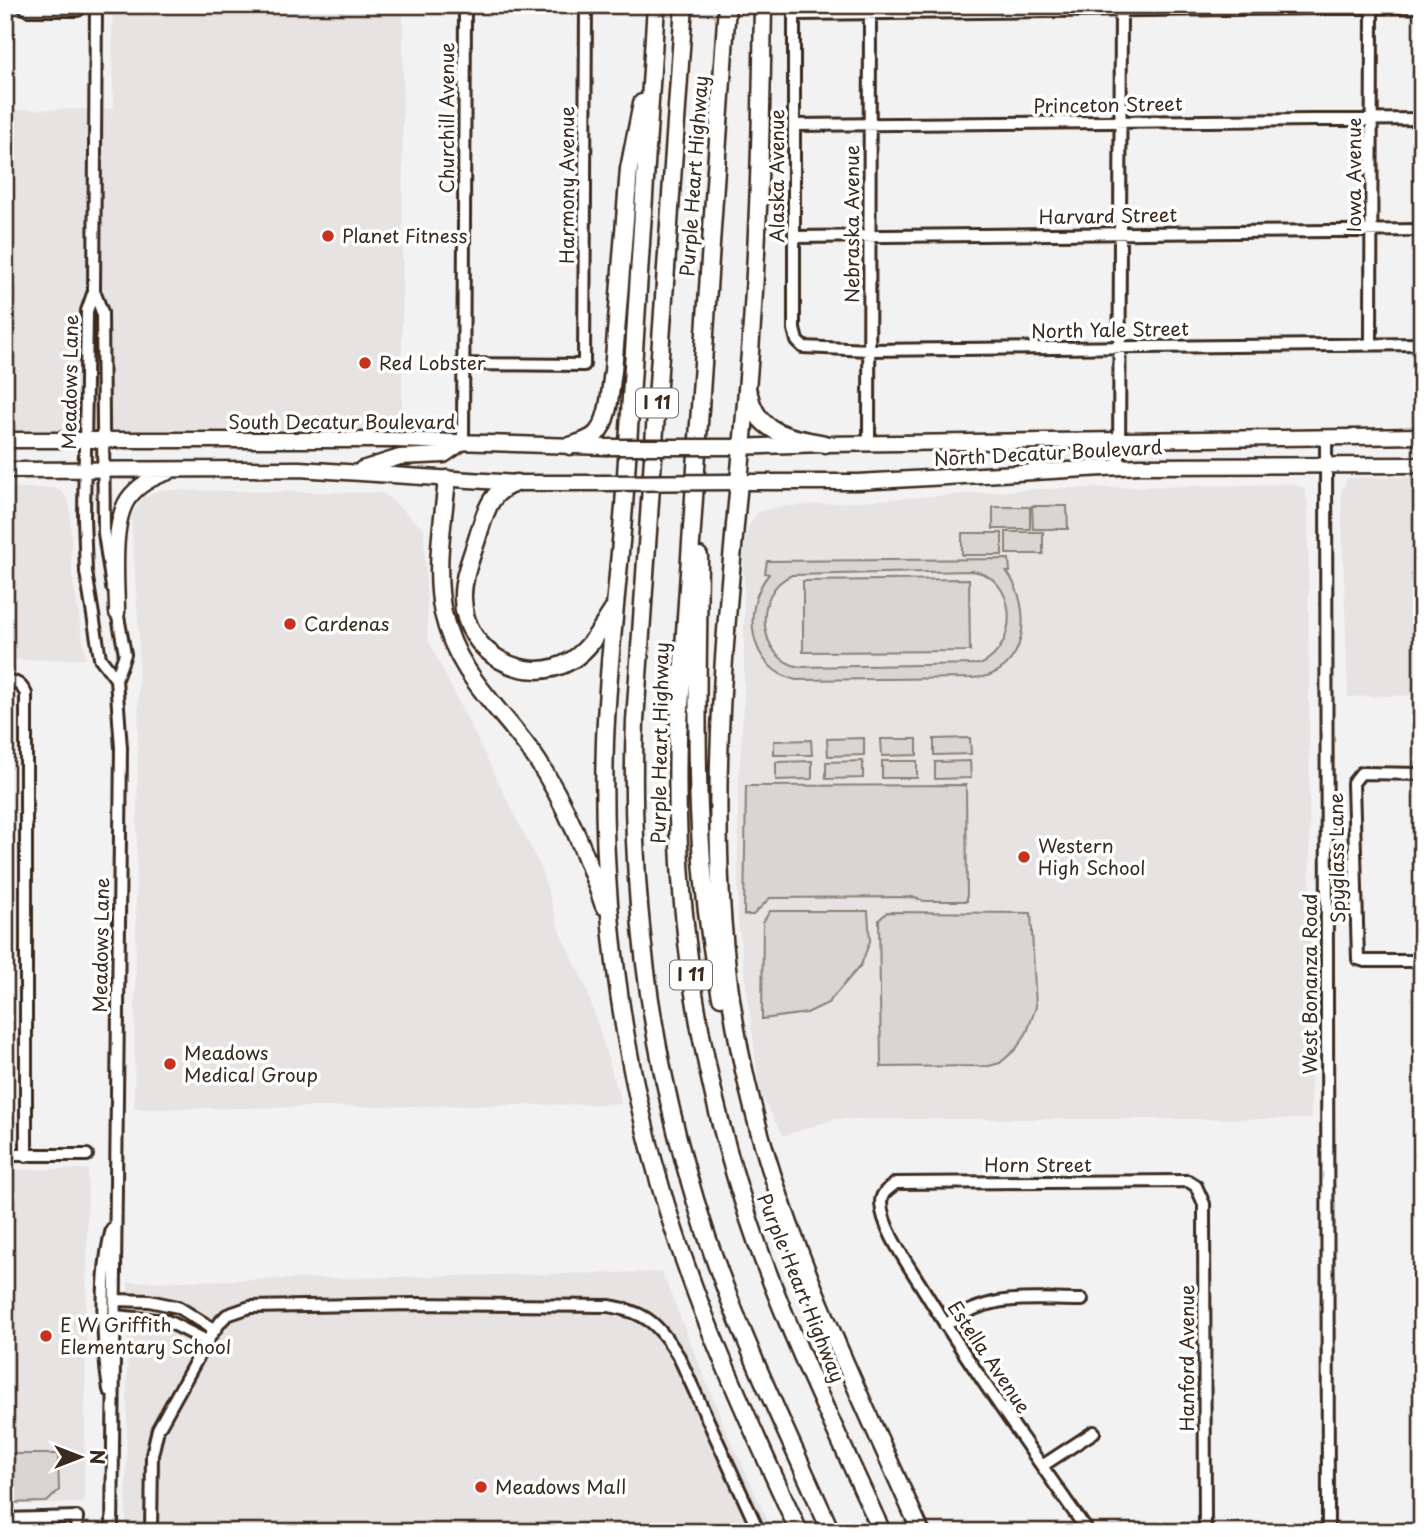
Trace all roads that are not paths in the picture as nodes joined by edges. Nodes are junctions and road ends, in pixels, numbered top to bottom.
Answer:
1 (22, 5) edge
2 (82, 5) edge
3 (96, 5) edge
4 (465, 5) edge
5 (586, 5) edge
6 (656, 5) edge
7 (684, 5) edge
8 (727, 5) edge
9 (763, 5) edge
10 (1372, 7) edge
11 (1422, 7) edge
12 (1121, 8) edge
13 (870, 9) edge
14 (794, 10) edge
15 (654, 39) junction
16 (1371, 119) junction
17 (1422, 119) edge
18 (1120, 122) junction
19 (870, 124) junction
20 (794, 125) junction
21 (1422, 230) edge
22 (1371, 231) junction
23 (1120, 233) junction
24 (869, 236) junction
25 (794, 237) junction
26 (799, 344) joint
27 (1370, 344) junction
28 (1422, 344) edge
29 (1119, 347) junction
30 (869, 350) junction
31 (463, 364) junction
32 (701, 386) junction
33 (748, 386) junction
34 (1422, 436) edge
35 (1326, 437) junction
36 (5, 440) edge
37 (94, 440) junction
38 (1119, 440) junction
39 (463, 442) junction
40 (869, 443) junction
41 (825, 444) junction
42 (570, 446) junction
43 (679, 447) joint
44 (737, 447) junction
45 (1326, 464) junction
46 (1422, 465) edge
47 (1119, 467) junction
48 (187, 468) junction
49 (104, 469) junction
50 (5, 470) edge
51 (85, 470) junction
52 (354, 472) junction
53 (447, 479) junction
54 (735, 482) junction
55 (516, 483) junction
56 (615, 606) junction
57 (117, 612) junction
58 (116, 679) junction
59 (5, 681) edge
60 (1422, 774) edge
61 (611, 928) junction
62 (1422, 961) edge
63 (742, 1061) junction
64 (87, 1155) dead end
65 (5, 1156) edge
66 (26, 1156) junction
67 (1196, 1186) joint
68 (883, 1193) joint
69 (116, 1212) junction
70 (115, 1300) junction
71 (1082, 1300) dead end
72 (115, 1316) junction
73 (945, 1325) junction
74 (215, 1330) junction
75 (207, 1341) junction
76 (114, 1422) junction
77 (1094, 1432) dead end
78 (1042, 1466) junction
79 (5, 1519) edge
80 (76, 1532) edge
81 (112, 1532) edge
82 (151, 1532) edge
83 (759, 1532) edge
84 (799, 1532) edge
85 (831, 1532) edge
86 (882, 1532) edge
87 (921, 1532) edge
88 (1088, 1532) edge
89 (1205, 1532) edge
90 (1328, 1532) edge

1 - 2 street
3 - 37 street, Meadows Lane
4 - 31 street, Churchill Avenue
5 - 31 street, Harmony Avenue
6 - 15 highway
7 - 85 highway, Purple Heart Highway / I 11
8 - 32 highway, Purple Heart Highway / I 11
9 - 33 highway
10 - 11 street
10 - 12 street
10 - 16 street, Iowa Avenue
12 - 13 street
12 - 18 street
13 - 14 street
13 - 19 street, Nebraska Avenue
14 - 20 street, Alaska Avenue
15 - 42 highway
15 - 56 highway
16 - 17 street, Princeton Street
16 - 18 street, Princeton Street
16 - 22 street, Iowa Avenue
18 - 19 street, Princeton Street
18 - 23 street
19 - 20 street, Princeton Street
19 - 24 street, Nebraska Avenue
20 - 25 street, Alaska Avenue
21 - 22 street, Harvard Street
22 - 23 street, Harvard Street
22 - 27 street, Iowa Avenue
23 - 24 street, Harvard Street
23 - 29 street
24 - 25 street, Harvard Street
24 - 30 street, Nebraska Avenue
25 - 26 street, Alaska Avenue
26 - 30 street, North Yale Street
27 - 28 street, North Yale Street
27 - 29 street, North Yale Street
29 - 30 street, North Yale Street
29 - 38 street
30 - 40 street, Nebraska Avenue
31 - 39 street, Churchill Avenue
32 - 63 highway
32 - 86 highway, Purple Heart Highway / I 11
33 - 41 highway
33 - 44 highway
34 - 35 main road, North Decatur Boulevard
35 - 38 main road, North Decatur Boulevard
35 - 45 street, West Bonanza Road
36 - 37 main road, South Decatur Boulevard
37 - 39 main road, South Decatur Boulevard
37 - 49 street, Meadows Lane
37 - 51 street, Meadows Lane
38 - 40 main road, North Decatur Boulevard
38 - 47 street
39 - 42 main road, South Decatur Boulevard
39 - 52 main road
39 - 53 main road
40 - 41 main road, North Decatur Boulevard
41 - 44 main road, North Decatur Boulevard
42 - 43 main road, South Decatur Boulevard, bridge
43 - 44 main road, North Decatur Boulevard, bridge
44 - 54 highway
45 - 46 main road, North Decatur Boulevard
45 - 47 main road, North Decatur Boulevard
45 - 90 street, West Bonanza Road
47 - 54 main road, North Decatur Boulevard
48 - 49 main road
48 - 52 main road
48 - 57 main road
49 - 51 main road
49 - 57 street, Meadows Lane
50 - 51 main road
51 - 58 street, Meadows Lane
52 - 53 main road
53 - 55 main road
53 - 61 highway
54 - 55 main road, North Decatur Boulevard, bridge
54 - 63 highway
55 - 56 highway
56 - 61 highway
57 - 58 street, Meadows Lane
58 - 69 street, Meadows Lane
59 - 66 street
60 - 62 street, Spyglass Lane
61 - 84 highway
63 - 87 highway
64 - 66 street
65 - 66 street
67 - 68 street, Horn Street
67 - 89 street, Hanford Avenue
68 - 73 street, Estella Avenue
69 - 70 street, Meadows Lane
69 - 76 street, Meadows Lane
70 - 72 street, Meadows Lane
70 - 74 street
71 - 73 street
72 - 75 street
72 - 76 street, Meadows Lane
73 - 78 street, Estella Avenue
74 - 75 street
74 - 83 street
75 - 82 street
76 - 81 street, Meadows Lane
77 - 78 street
78 - 88 street, Estella Avenue
79 - 80 street

